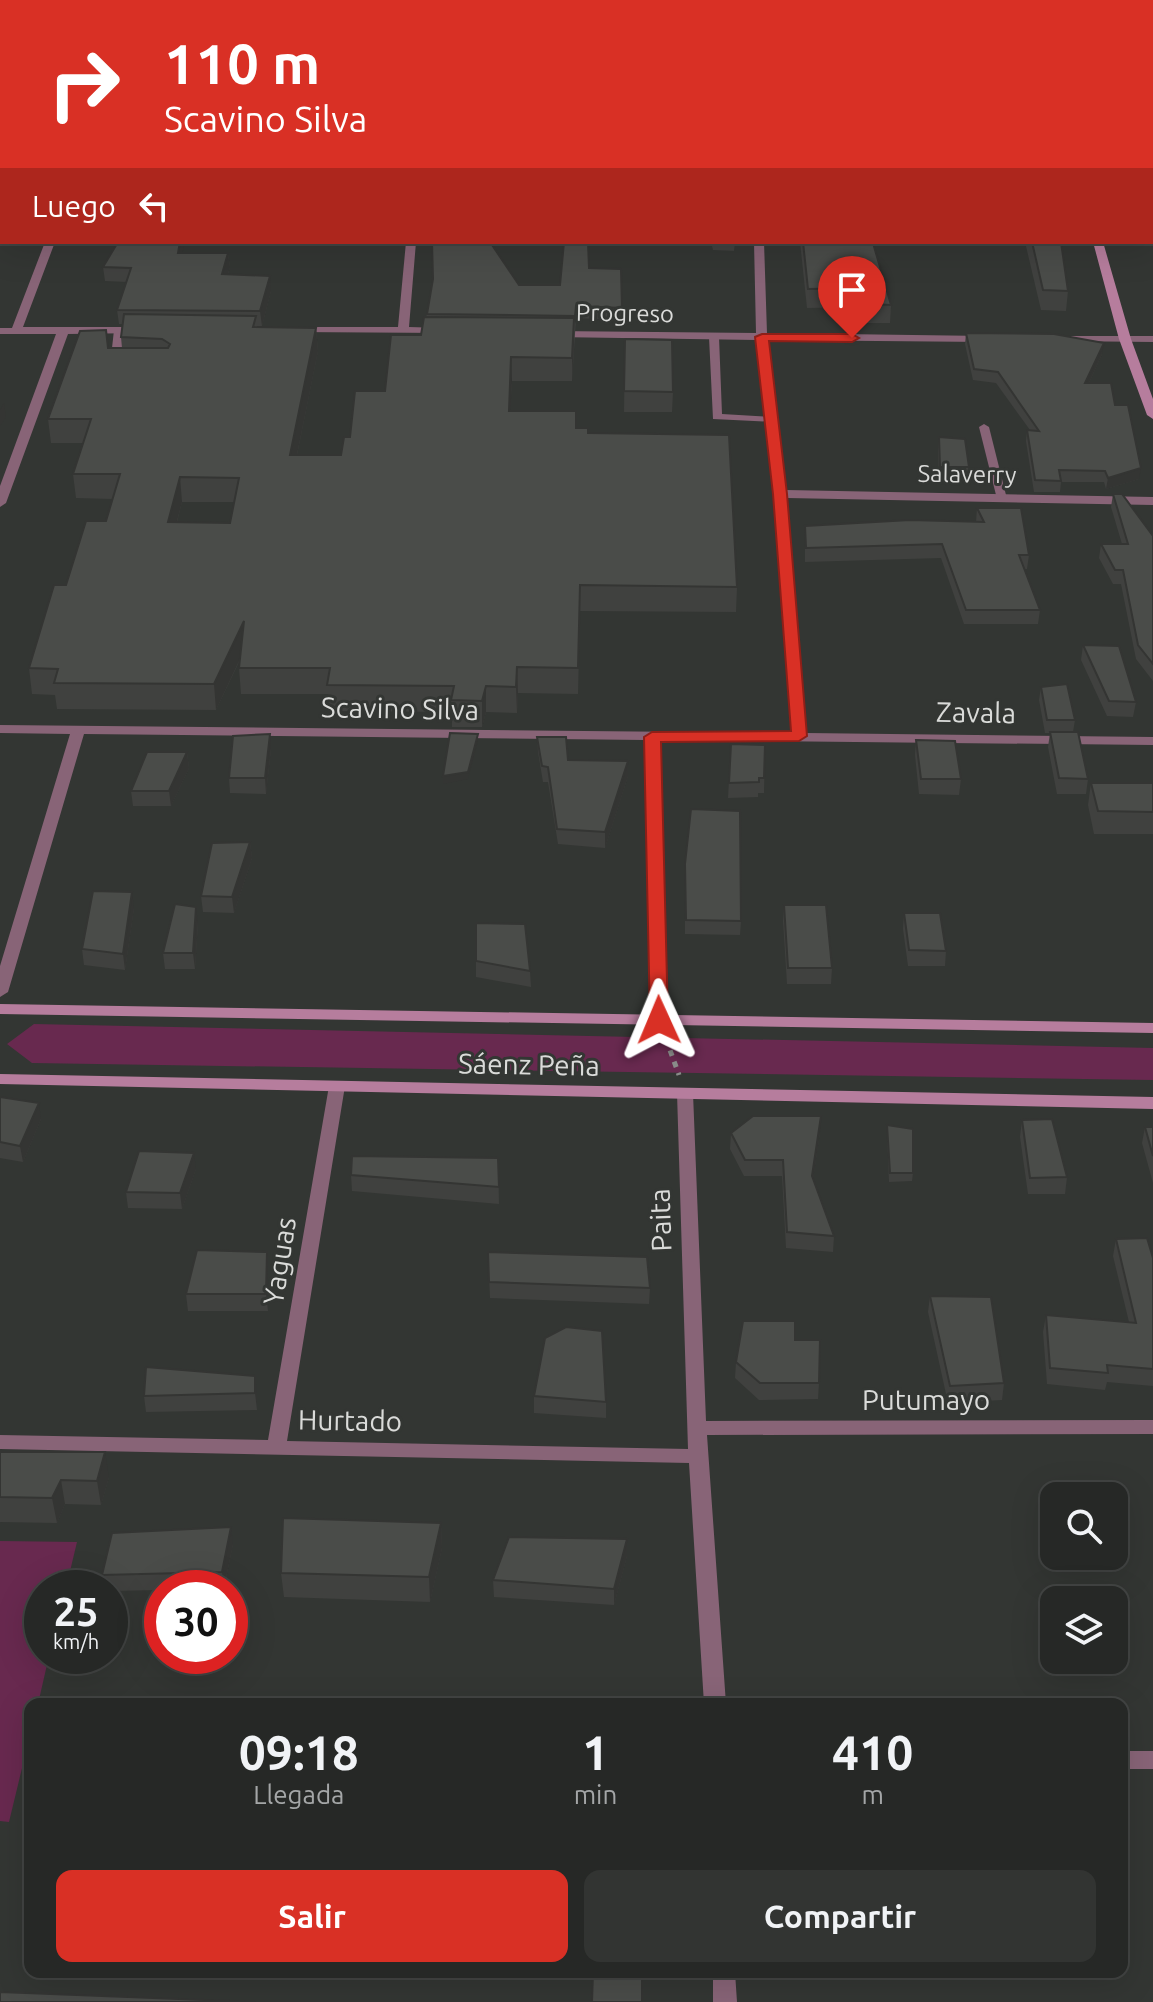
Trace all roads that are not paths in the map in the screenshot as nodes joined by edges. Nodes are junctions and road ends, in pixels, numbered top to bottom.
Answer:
1 (49, 244) edge
2 (411, 244) edge
3 (759, 244) edge
4 (1099, 244) edge
5 (119, 330) junction
6 (151, 330) edge
7 (277, 330) edge
8 (403, 330) junction
9 (0, 331) edge
10 (16, 331) junction
11 (63, 331) junction
12 (451, 331) edge
13 (545, 333) edge
14 (714, 337) junction
15 (762, 337) junction
16 (998, 339) edge
17 (1046, 339) edge
18 (1125, 339) junction
19 (1153, 339) edge
20 (122, 368) edge
21 (1153, 415) edge
22 (772, 420) junction
23 (984, 427) dead end
24 (780, 494) junction
25 (1001, 495) junction
26 (1153, 501) edge
27 (0, 503) edge
28 (0, 729) edge
29 (78, 730) junction
30 (799, 736) junction
31 (652, 737) junction
32 (1153, 741) edge
33 (0, 992) edge
34 (0, 1009) edge
35 (659, 1020) junction
36 (1153, 1028) edge
37 (0, 1079) edge
38 (337, 1086) junction
39 (685, 1093) junction
40 (1153, 1103) edge
41 (1153, 1427) edge
42 (698, 1428) junction
43 (0, 1442) edge
44 (277, 1446) junction
45 (698, 1456) junction
46 (715, 1698) edge
47 (1128, 1760) edge
48 (1153, 1760) edge
49 (724, 1978) edge
50 (725, 2002) edge

1 - 10 street
2 - 8 street
3 - 15 street
4 - 18 main road
5 - 6 street
5 - 11 street
5 - 20 lane
7 - 8 street
8 - 12 street
9 - 10 street
10 - 11 street
11 - 27 street
13 - 14 street, Progreso
14 - 15 street, Progreso
14 - 22 lane
15 - 16 street, Progreso
15 - 22 street
17 - 18 street
18 - 19 street
18 - 21 main road
22 - 24 street
23 - 25 lane
24 - 25 street, Salaverry
24 - 30 street
25 - 26 street, Salaverry
28 - 29 street, Scavino Silva
29 - 31 street, Scavino Silva
29 - 33 street
30 - 31 street, Scavino Silva
30 - 32 street, Zavala
31 - 35 street
34 - 35 main road, Sáenz Peña
35 - 36 main road, Sáenz Peña
37 - 38 main road, Sáenz Peña
38 - 39 main road, Sáenz Peña
38 - 44 street, Yaguas
39 - 40 main road, Sáenz Peña
39 - 42 street, Paita
41 - 42 street, Putumayo
42 - 45 street, Paita
43 - 44 street, Hurtado
44 - 45 street, Hurtado
45 - 46 street, Paita
47 - 48 street
49 - 50 street

